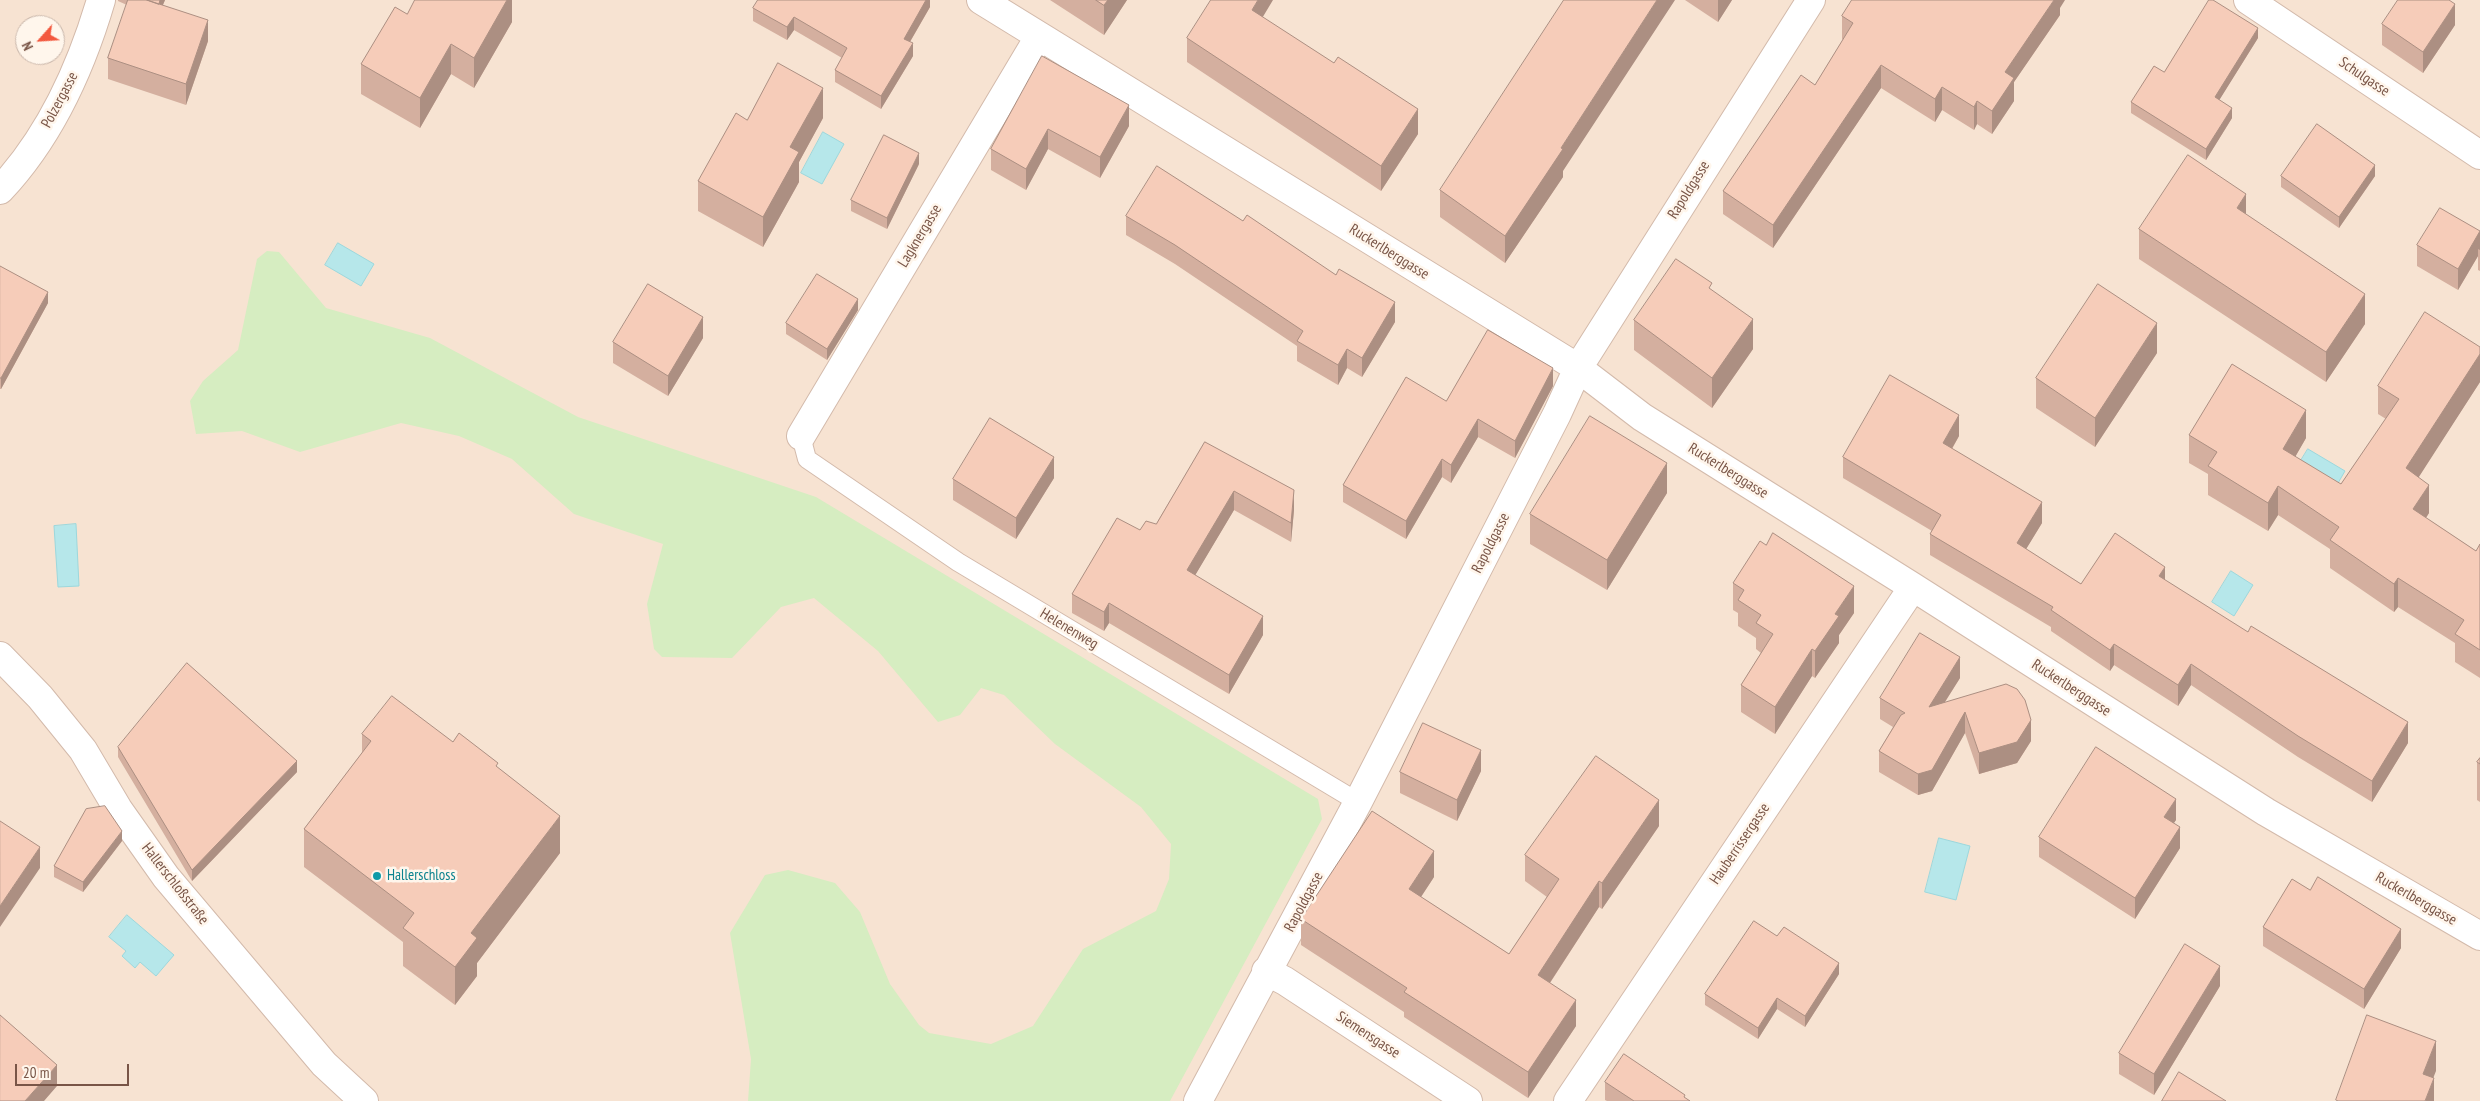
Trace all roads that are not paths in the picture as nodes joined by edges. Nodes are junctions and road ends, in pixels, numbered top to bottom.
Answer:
1 (101, 0) edge
2 (981, 0) edge
3 (1811, 0) edge
4 (2248, 0) edge
5 (1039, 37) junction
6 (2480, 155) edge
7 (0, 190) edge
8 (1578, 368) junction
9 (801, 436) joint
10 (1913, 587) junction
11 (0, 656) edge
12 (1358, 802) junction
13 (2480, 936) edge
14 (1266, 971) junction
15 (364, 1101) edge
16 (1198, 1101) edge
17 (1468, 1101) edge
18 (1568, 1101) edge

1 - 7 street, Polzergasse
2 - 5 street, Ruckerlberggasse
3 - 8 street, Rapoldgasse
4 - 6 street, Schulgasse
5 - 8 street, Ruckerlberggasse
5 - 9 street, Lagknergasse
8 - 10 street, Ruckerlberggasse
8 - 12 street, Rapoldgasse
9 - 12 lane, Helenenweg
10 - 13 street, Ruckerlberggasse
10 - 18 street, Hauberrissergasse
11 - 15 street, Hallerschloßstraße
12 - 14 street, Rapoldgasse
14 - 16 street, Rapoldgasse
14 - 17 street, Siemensgasse

